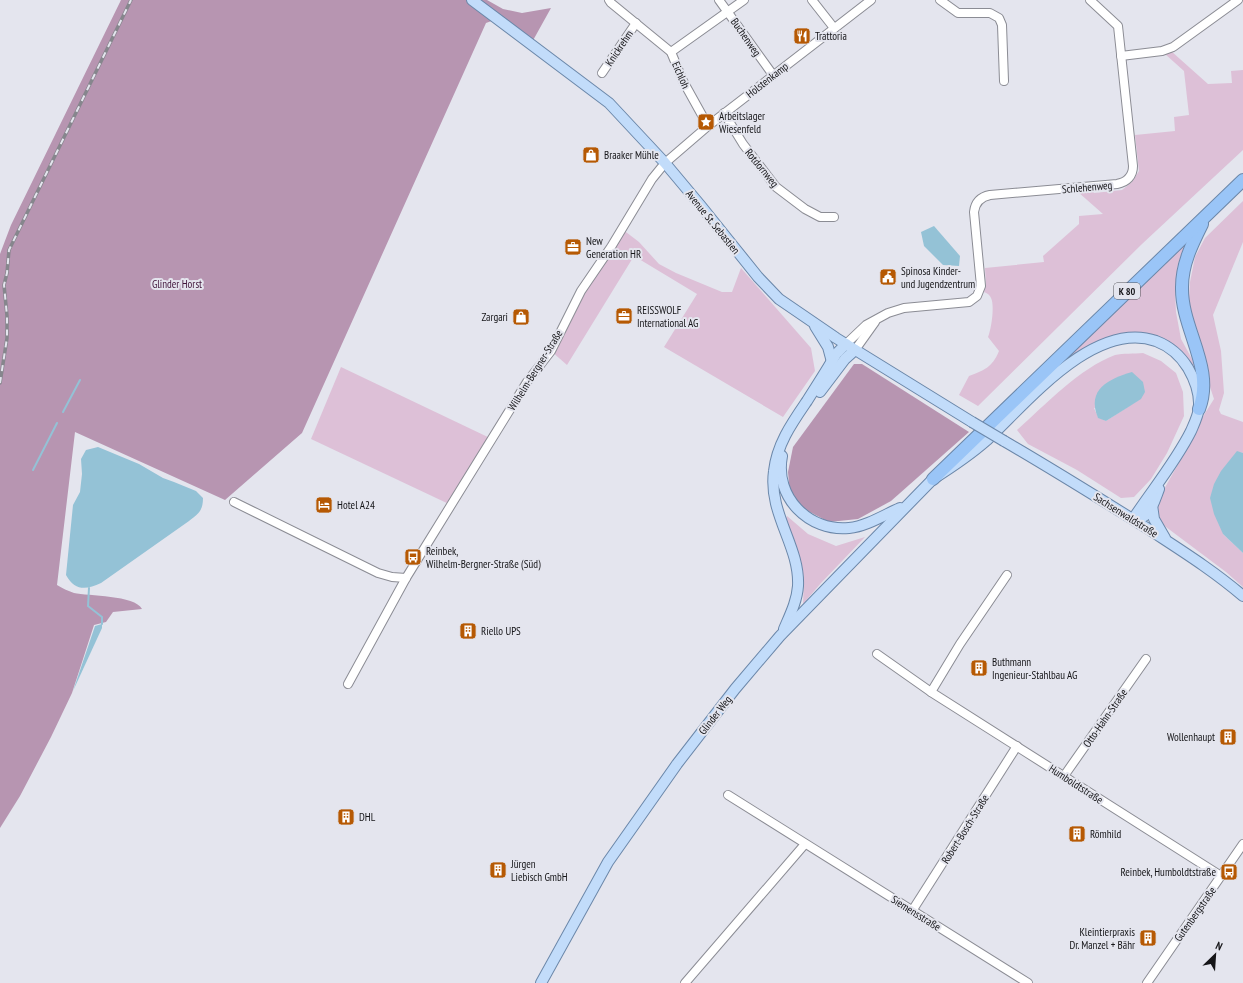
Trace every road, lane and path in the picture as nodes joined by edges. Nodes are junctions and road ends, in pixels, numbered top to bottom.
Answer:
1 (472, 0) edge
2 (609, 0) edge
3 (719, 0) edge
4 (744, 0) edge
5 (812, 0) edge
6 (871, 0) edge
7 (940, 0) edge
8 (1090, 0) edge
9 (1238, 0) edge
10 (728, 12) junction
11 (636, 23) junction
12 (834, 28) junction
13 (671, 52) junction
14 (1121, 56) junction
15 (602, 73) dead end
16 (773, 75) junction
17 (1004, 81) dead end
18 (724, 113) junction
19 (708, 126) junction
20 (665, 163) junction
21 (1243, 180) edge
22 (1206, 216) junction
23 (834, 218) dead end
24 (812, 322) junction
25 (850, 347) junction
26 (832, 362) junction
27 (1199, 409) junction
28 (972, 422) joint
29 (1165, 476) junction
30 (933, 479) junction
31 (234, 502) dead end
32 (1152, 505) junction
33 (906, 506) junction
34 (1133, 519) junction
35 (1168, 541) junction
36 (1007, 575) dead end
37 (406, 578) junction
38 (1243, 596) edge
39 (780, 636) junction
40 (876, 654) dead end
41 (1146, 659) dead end
42 (348, 684) dead end
43 (931, 692) junction
44 (1017, 746) junction
45 (1064, 776) junction
46 (728, 795) dead end
47 (805, 844) junction
48 (1243, 844) edge
49 (1221, 876) junction
50 (912, 911) junction
51 (541, 983) edge
52 (685, 983) edge
53 (1028, 983) edge
54 (1147, 983) edge

1 - 20 main road, Avenue St. Sebastien
2 - 11 street, Eichloh
3 - 10 street, Buchenweg
4 - 10 street
5 - 12 street
6 - 12 street, Holstenkamp
7 - 17 street
8 - 14 street
9 - 14 street
10 - 13 street
10 - 16 street, Buchenweg
11 - 13 street, Eichloh
11 - 15 street, Knickrehm
12 - 16 street, Holstenkamp
13 - 19 street, Eichloh
14 - 25 street, Schlehenweg
16 - 18 street, Holstenkamp
18 - 19 street, Holstenkamp
18 - 23 street, Rotdornweg
19 - 20 street, Holstenkamp
20 - 24 main road, Avenue St. Sebastien
20 - 37 street, Wilhelm-Bergner-Straße
21 - 22 highway, K 80
22 - 27 highway
22 - 30 highway, K 80
24 - 25 main road, Avenue St. Sebastien
24 - 26 main road
25 - 26 main road
25 - 28 main road, Avenue St. Sebastien
25 - 33 main road
26 - 39 main road
27 - 29 main road
27 - 30 main road, Glinder Weg
28 - 34 main road, Sachsenwaldstraße, bridge
29 - 32 main road
29 - 34 main road
30 - 33 main road, Glinder Weg / K 80
31 - 37 street
32 - 34 main road
32 - 35 main road
33 - 39 main road, Glinder Weg / K 80
34 - 35 main road, Sachsenwaldstraße
35 - 38 main road, Sachsenwaldstraße
36 - 43 street
37 - 42 street, Wilhelm-Bergner-Straße
39 - 51 main road, Glinder Weg / K 80
40 - 43 street, Humboldtstraße
41 - 45 street, Otto-Hahn-Straße
43 - 44 street, Humboldtstraße
44 - 45 street, Humboldtstraße
44 - 50 street, Robert-Bosch-Straße
45 - 49 street, Humboldtstraße
46 - 47 street, Siemensstraße
47 - 50 street, Siemensstraße
47 - 52 street
48 - 49 street, Gutenbergstraße
49 - 54 street, Gutenbergstraße
50 - 53 street, Siemensstraße

